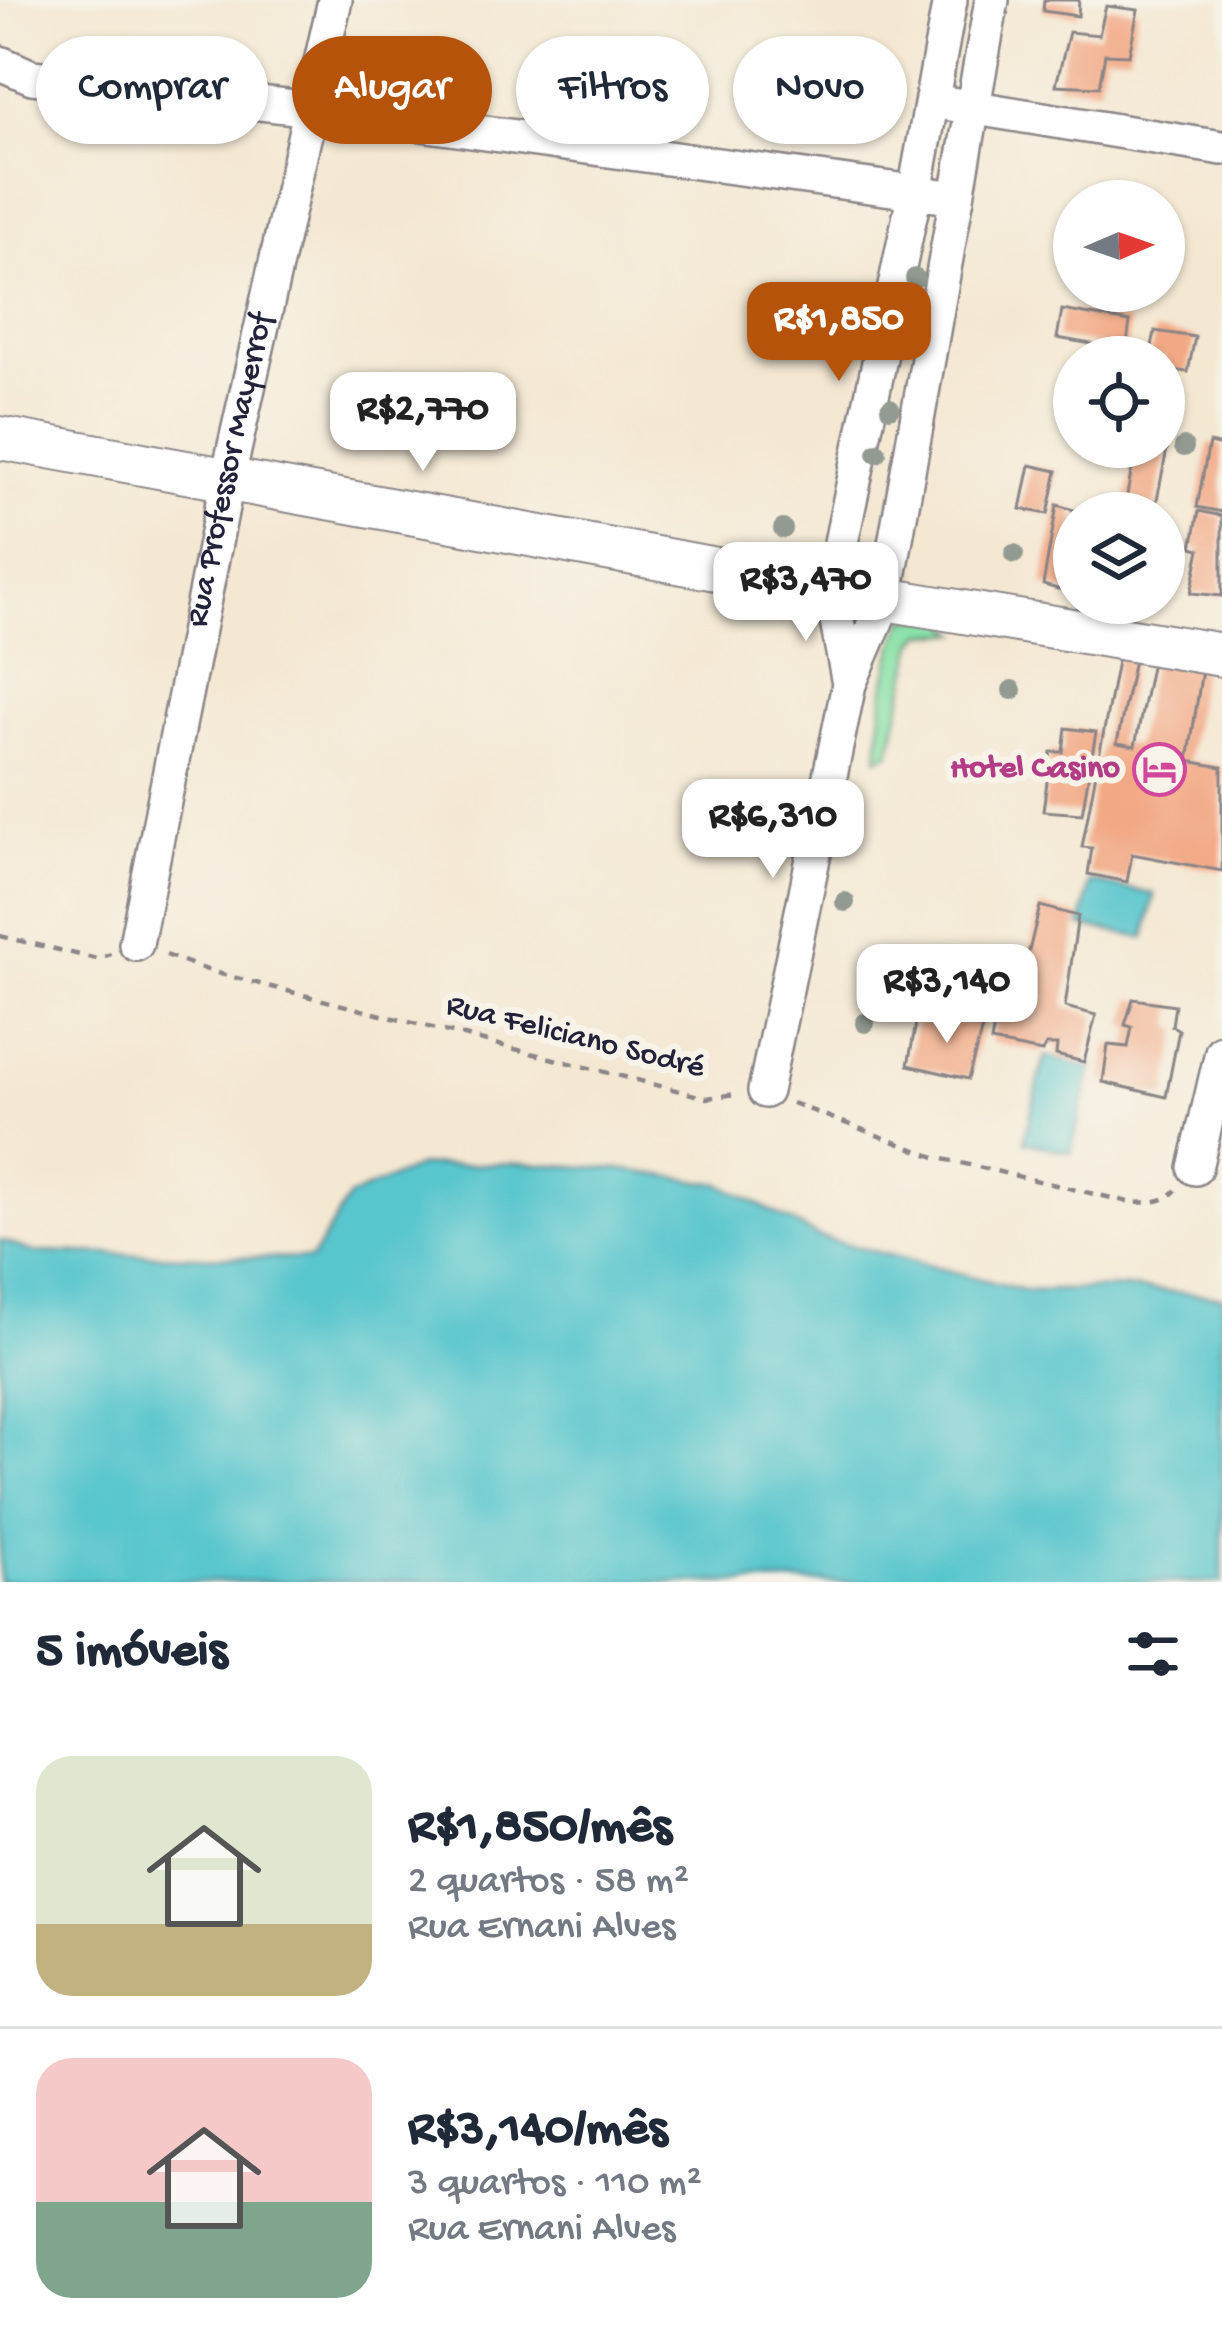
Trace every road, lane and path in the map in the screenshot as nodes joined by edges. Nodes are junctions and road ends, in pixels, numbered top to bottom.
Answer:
1 (334, 0) edge
2 (950, 0) edge
3 (992, 0) edge
4 (327, 36) edge
5 (0, 63) edge
6 (932, 101) junction
7 (292, 107) edge
8 (973, 108) junction
9 (492, 134) edge
10 (304, 144) edge
11 (1222, 148) edge
12 (915, 193) junction
13 (957, 199) junction
14 (0, 439) edge
15 (228, 477) junction
16 (831, 590) junction
17 (886, 600) junction
18 (1222, 655) edge
19 (848, 684) junction
20 (0, 936) edge
21 (136, 944) junction
22 (1222, 1052) edge
23 (765, 1091) junction
24 (1196, 1168) joint

1 - 4 street, Rua Professor Mayerrof
2 - 6 street
3 - 8 street
5 - 7 street
6 - 8 street
6 - 12 street
8 - 11 street
8 - 13 street
9 - 12 street
10 - 15 street, Rua Professor Mayerrof
12 - 13 street
12 - 16 street
13 - 17 street
14 - 15 street
15 - 16 street
15 - 21 street, Rua Professor Mayerrof
16 - 17 street
16 - 19 street
17 - 18 street
17 - 19 street
19 - 23 street
20 - 21 path
21 - 23 path, Rua Feliciano Sodré
22 - 24 street
23 - 24 path

